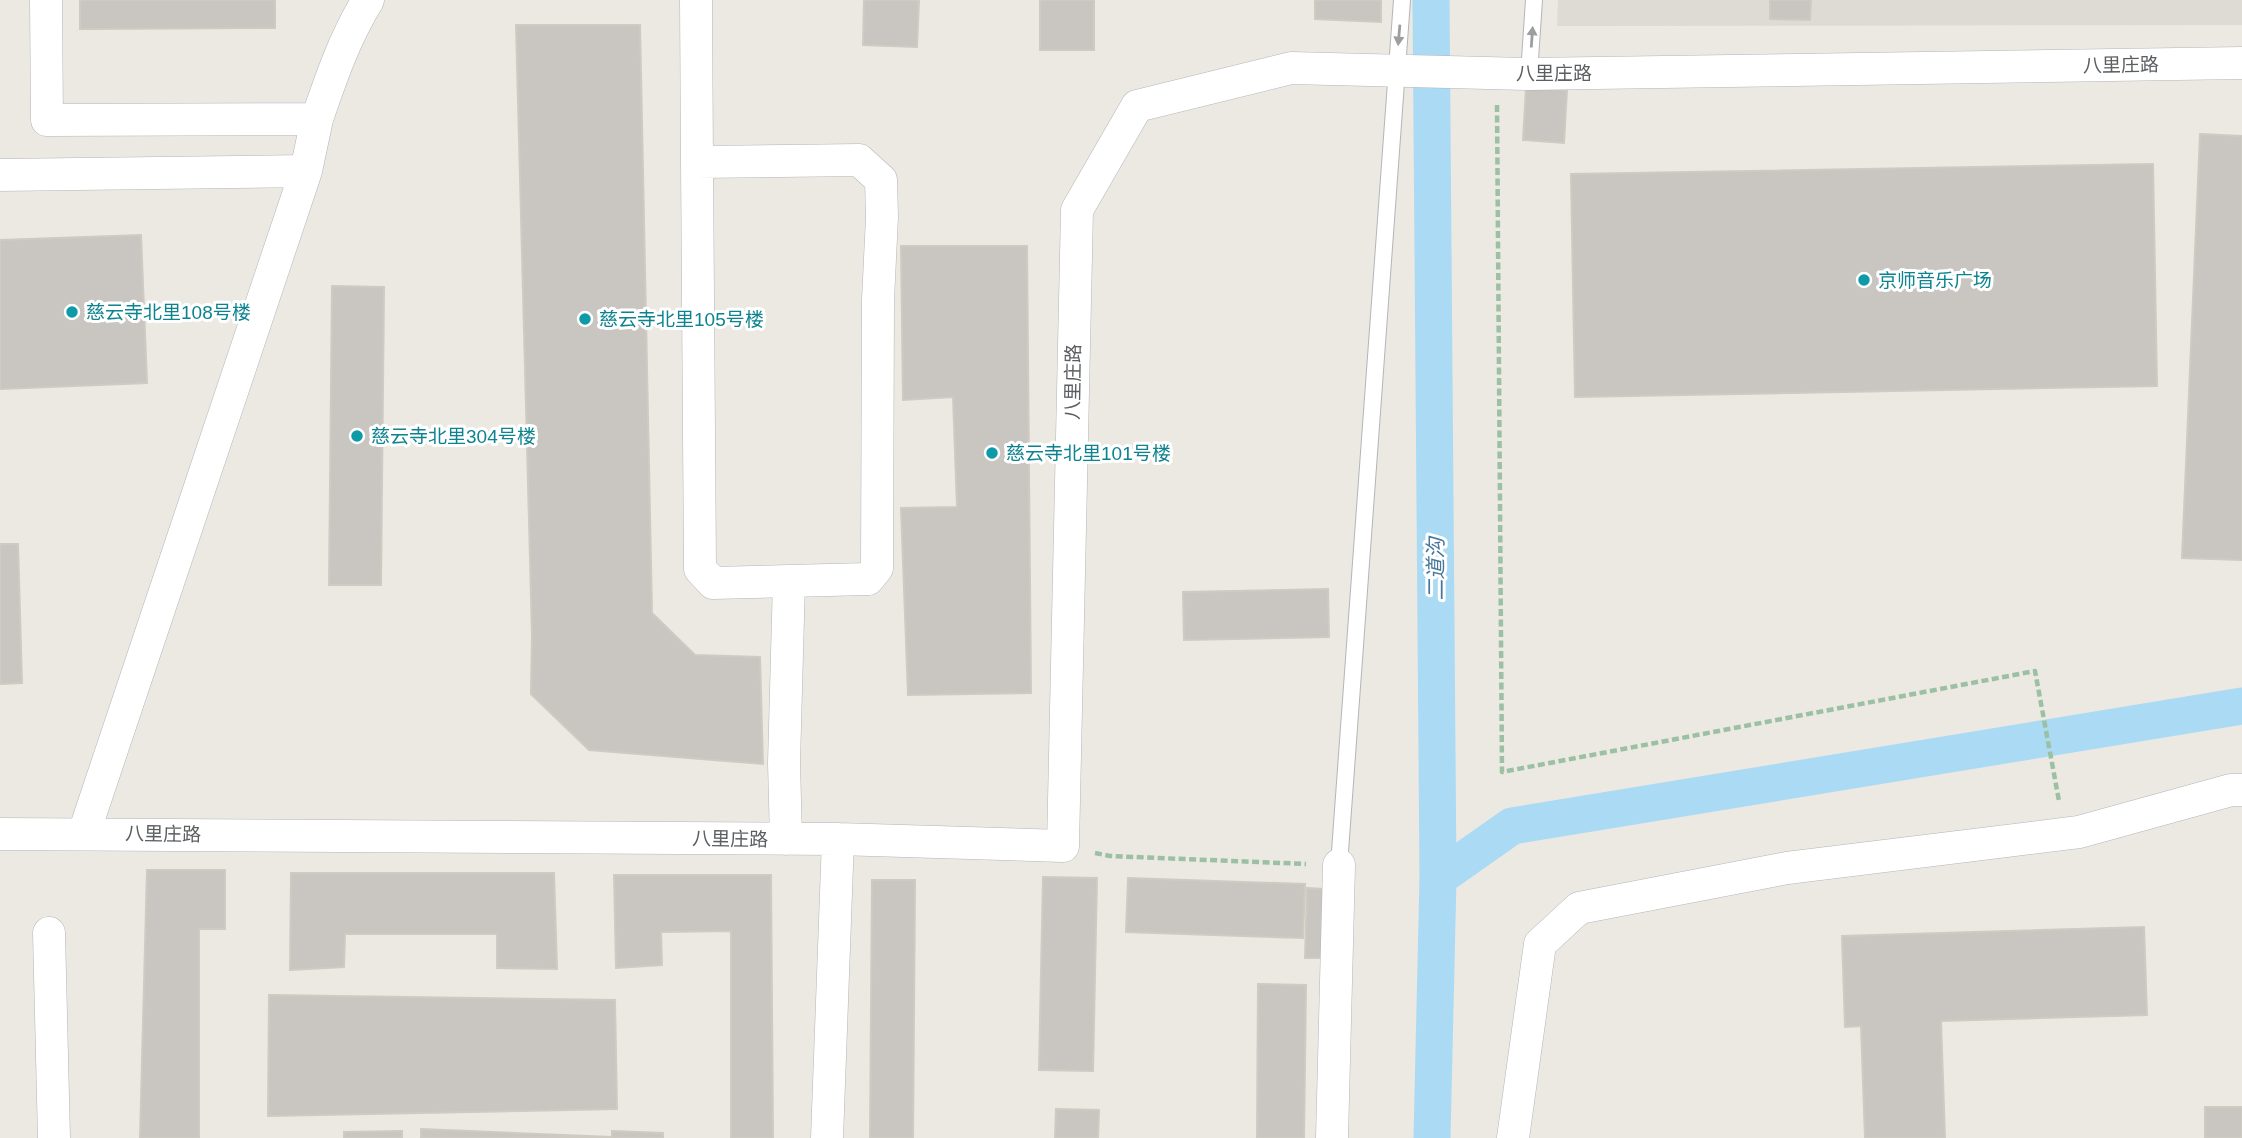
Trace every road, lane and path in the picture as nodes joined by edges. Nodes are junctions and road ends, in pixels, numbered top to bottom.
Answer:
1 (46, 0) edge
2 (368, 0) edge
3 (696, 0) edge
4 (1402, 0) edge
5 (1534, 0) edge
6 (2242, 63) edge
7 (1396, 70) junction
8 (1497, 73) junction
9 (1529, 74) junction
10 (317, 119) junction
11 (697, 162) junction
12 (306, 171) junction
13 (0, 175) edge
14 (789, 581) junction
15 (2242, 790) edge
16 (2061, 812) dead end
17 (84, 833) junction
18 (0, 834) edge
19 (786, 839) junction
20 (838, 839) junction
21 (1063, 846) junction
22 (1339, 865) junction
23 (49, 933) dead end
24 (54, 1138) edge
25 (827, 1138) edge
26 (1332, 1138) edge
27 (1513, 1138) edge

1 - 10 street
2 - 10 street
3 - 11 street
4 -> 7 lane
9 -> 5 lane
6 - 9 street, 八里庄路
7 - 8 street, 八里庄路
7 - 21 street, 八里庄路
7 - 22 lane
8 - 9 street, 八里庄路
8 - 16 path
10 - 12 street
11 - 14 street
11 - 14 street
12 - 13 street
12 - 17 street
14 - 19 street
15 - 27 street
17 - 18 street, 八里庄路
17 - 19 street, 八里庄路
19 - 20 street, 八里庄路
20 - 21 street, 八里庄路
20 - 25 street
21 - 22 path
22 - 26 street
23 - 24 street

